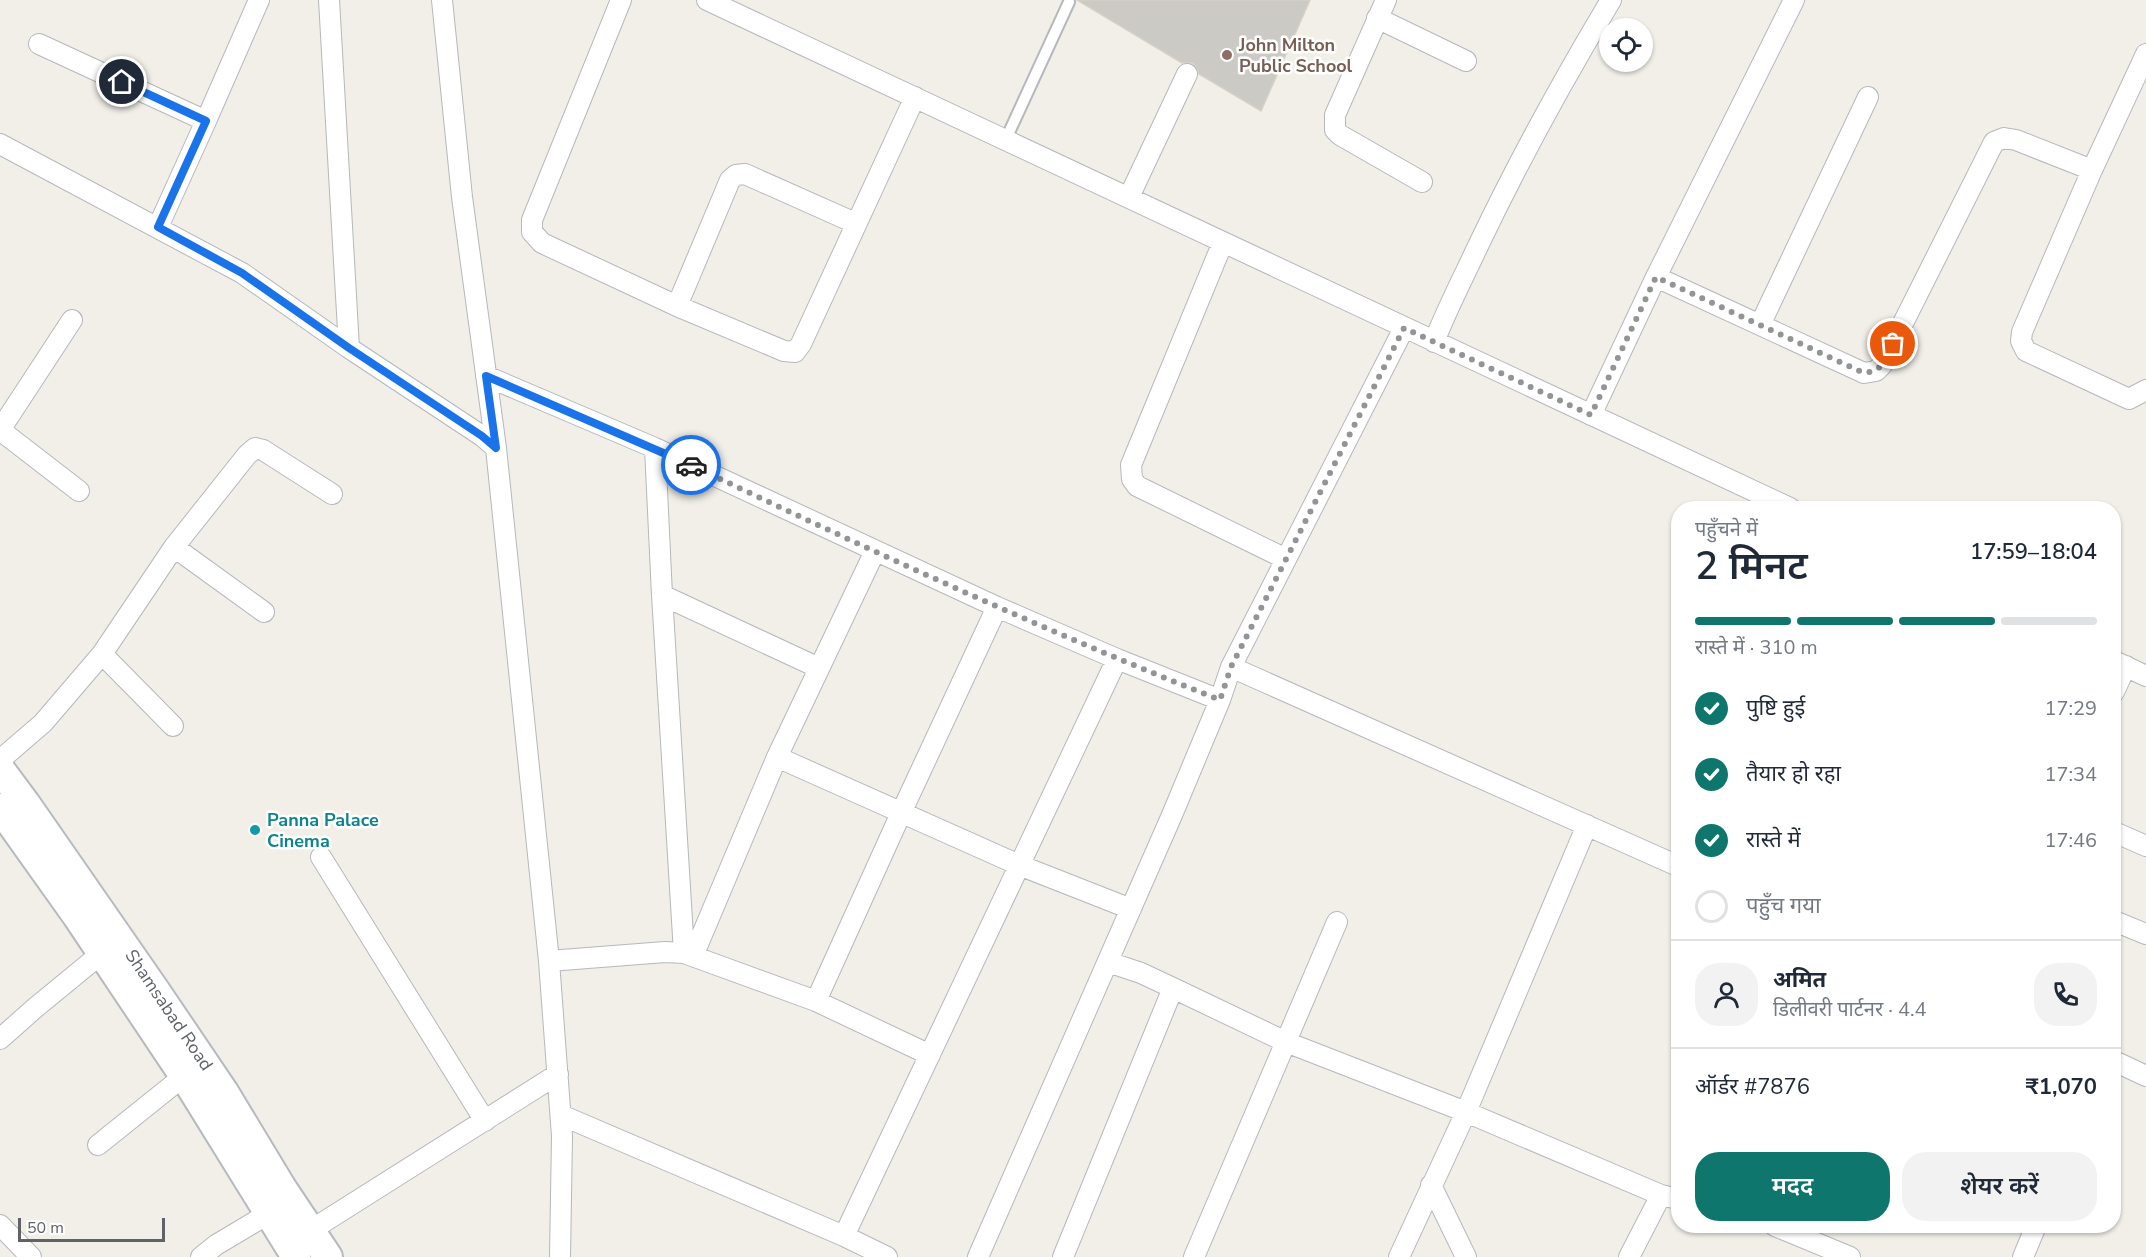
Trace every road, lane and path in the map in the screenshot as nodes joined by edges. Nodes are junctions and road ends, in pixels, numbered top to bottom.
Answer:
1 (259, 0) edge
2 (329, 0) edge
3 (442, 0) edge
4 (621, 0) edge
5 (707, 0) edge
6 (1611, 0) edge
7 (1794, 0) edge
8 (1068, 3) dead end
9 (1382, 9) edge
10 (39, 44) dead end
11 (2146, 54) edge
12 (1466, 62) dead end
13 (1187, 74) dead end
14 (915, 97) junction
15 (1868, 97) dead end
16 (206, 121) junction
17 (1006, 139) junction
18 (0, 144) edge
19 (2092, 170) junction
20 (1422, 182) dead end
21 (1130, 197) junction
22 (855, 223) junction
23 (158, 227) junction
24 (1223, 242) junction
25 (1656, 277) junction
26 (676, 306) junction
27 (72, 320) dead end
28 (1760, 325) junction
29 (1404, 328) junction
30 (1434, 342) junction
31 (349, 348) junction
32 (486, 376) junction
33 (2146, 390) edge
34 (1591, 415) junction
35 (0, 430) edge
36 (496, 448) junction
37 (655, 448) junction
38 (79, 491) dead end
39 (332, 494) dead end
40 (1775, 501) edge
41 (174, 547) junction
42 (875, 551) junction
43 (1286, 559) junction
44 (662, 595) junction
45 (997, 607) junction
46 (264, 612) dead end
47 (102, 654) junction
48 (1118, 659) junction
49 (2121, 664) edge
50 (1231, 667) junction
51 (819, 668) junction
52 (2146, 676) edge
53 (1220, 700) junction
54 (173, 726) dead end
55 (777, 757) junction
56 (0, 760) edge
57 (0, 769) edge
58 (0, 808) edge
59 (902, 811) junction
60 (1587, 825) junction
61 (2121, 835) edge
62 (2146, 846) edge
63 (321, 857) dead end
64 (1671, 863) edge
65 (1019, 865) junction
66 (1131, 909) junction
67 (1337, 922) dead end
68 (2121, 924) edge
69 (2146, 934) edge
70 (102, 953) junction
71 (689, 955) junction
72 (549, 961) junction
73 (1108, 962) junction
74 (1173, 988) junction
75 (816, 1001) junction
76 (0, 1039) edge
77 (1286, 1042) junction
78 (930, 1055) junction
79 (2121, 1064) edge
80 (558, 1074) junction
81 (184, 1076) junction
82 (2146, 1076) edge
83 (1466, 1112) junction
84 (561, 1115) junction
85 (485, 1122) junction
86 (98, 1145) dead end
87 (1431, 1185) junction
88 (1670, 1197) edge
89 (268, 1214) junction
90 (0, 1225) edge
91 (1792, 1233) edge
92 (2033, 1233) edge
93 (844, 1236) junction
94 (298, 1244) edge
95 (30, 1257) edge
96 (201, 1257) edge
97 (328, 1257) edge
98 (560, 1257) edge
99 (887, 1257) edge
100 (978, 1257) edge
101 (1063, 1257) edge
102 (1194, 1257) edge
103 (1399, 1257) edge
104 (1466, 1257) edge
105 (1629, 1257) edge
106 (1850, 1257) edge
107 (2023, 1257) edge

1 - 16 street
2 - 31 street
3 - 32 street
4 - 26 street
5 - 14 street
6 - 30 street
7 - 25 street
8 - 17 lane
9 - 12 street
9 - 20 street
10 - 16 street
11 - 19 street
13 - 21 street
14 - 17 street
14 - 22 street
15 - 28 street
16 - 23 street
17 - 21 street
18 - 23 street
19 - 28 street
19 - 33 street
21 - 24 street
22 - 26 street
22 - 26 street
23 - 31 street
24 - 29 street
24 - 43 street
25 - 28 street
25 - 34 street
27 - 35 street
29 - 30 street
29 - 43 street
30 - 34 street
31 - 36 street
32 - 36 street
32 - 37 street
34 - 40 street
35 - 38 street
36 - 72 street
37 - 42 street
37 - 44 street
39 - 41 street
41 - 46 street
41 - 47 street
42 - 45 street
42 - 51 street
43 - 50 street
44 - 51 street
44 - 71 street
45 - 48 street
45 - 59 street
47 - 54 street
47 - 56 street
48 - 53 street
48 - 65 street
49 - 52 street
50 - 53 street
50 - 60 street
51 - 55 street
53 - 66 street
55 - 59 street
55 - 71 street
57 - 94 main road, Shamsabad Road
58 - 70 main road, Shamsabad Road
59 - 65 street
59 - 75 street
60 - 64 street
60 - 83 street
61 - 62 street
63 - 85 street
65 - 66 street
65 - 78 street
66 - 73 street
67 - 77 street
68 - 69 street
70 - 76 street
70 - 81 main road, Shamsabad Road
71 - 72 street
71 - 75 street
72 - 80 street
73 - 74 street
73 - 100 street
74 - 77 street
74 - 101 street
75 - 78 street
77 - 83 street
77 - 102 street
78 - 93 street
79 - 82 street
80 - 84 street
80 - 85 street
81 - 86 street
81 - 89 main road, Shamsabad Road
83 - 87 street
83 - 88 street
84 - 93 street
84 - 98 street
85 - 94 street
87 - 103 street
87 - 104 street
88 - 105 street
89 - 94 main road, Shamsabad Road
89 - 96 street
90 - 95 street
91 - 106 street
92 - 107 street
93 - 99 street
94 - 97 main road, Shamsabad Road

